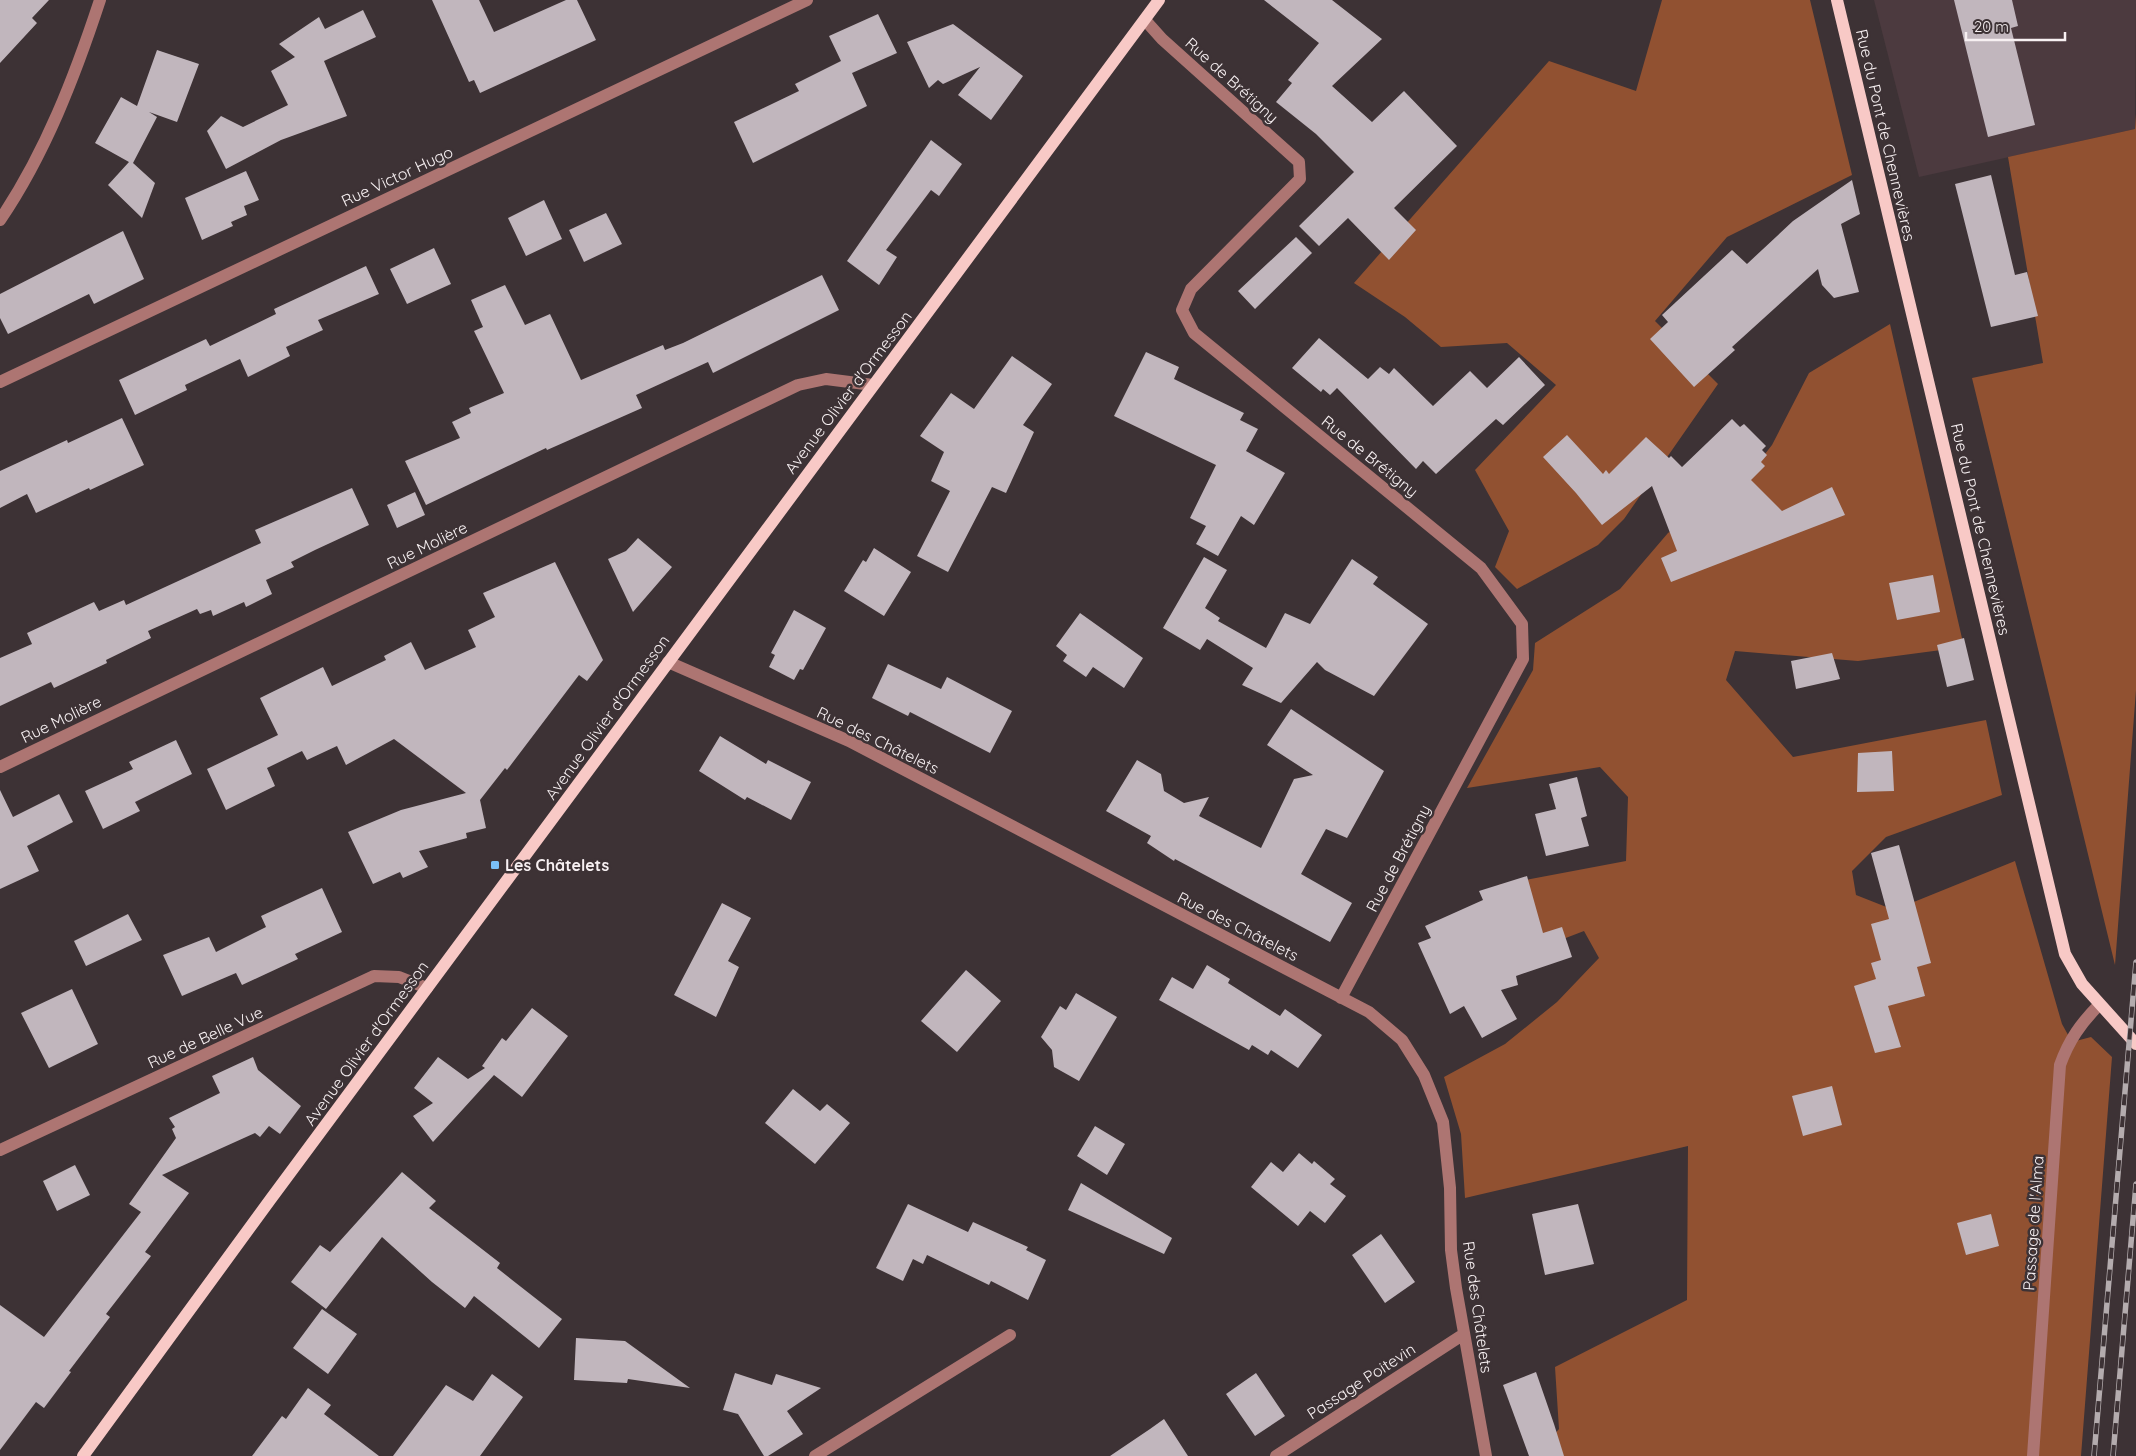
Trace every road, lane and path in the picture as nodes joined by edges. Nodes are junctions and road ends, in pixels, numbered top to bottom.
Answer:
1 (100, 0) edge
2 (807, 0) edge
3 (1159, 0) edge
4 (1837, 0) edge
5 (1145, 20) junction
6 (0, 220) edge
7 (0, 382) edge
8 (873, 384) junction
9 (668, 662) junction
10 (0, 767) edge
11 (427, 988) junction
12 (1342, 998) junction
13 (2099, 1005) junction
14 (2136, 1044) edge
15 (0, 1150) edge
16 (1464, 1334) junction
17 (1010, 1335) dead end
18 (83, 1456) edge
19 (815, 1456) edge
20 (1276, 1456) edge
21 (1486, 1456) edge
22 (2033, 1456) edge

1 - 6 street
2 - 7 street, Rue Victor Hugo
3 - 5 main road, Avenue Olivier d'Ormesson
4 - 13 main road, Rue du Pont de Chennevières
5 - 8 main road, Avenue Olivier d'Ormesson
5 - 12 street, Rue de Brétigny
8 - 9 main road, Avenue Olivier d'Ormesson
8 - 10 street, Rue Molière
9 - 11 main road, Avenue Olivier d'Ormesson
9 - 12 street, Rue des Châtelets
11 - 15 street, Rue de Belle Vue
11 - 18 main road, Avenue Olivier d'Ormesson
12 - 16 street, Rue des Châtelets
13 - 14 main road, Rue du Pont de Chennevières
13 - 22 street, Passage de l'Alma
16 - 20 street, Passage Poitevin
16 - 21 street, Rue des Châtelets
17 - 19 street

